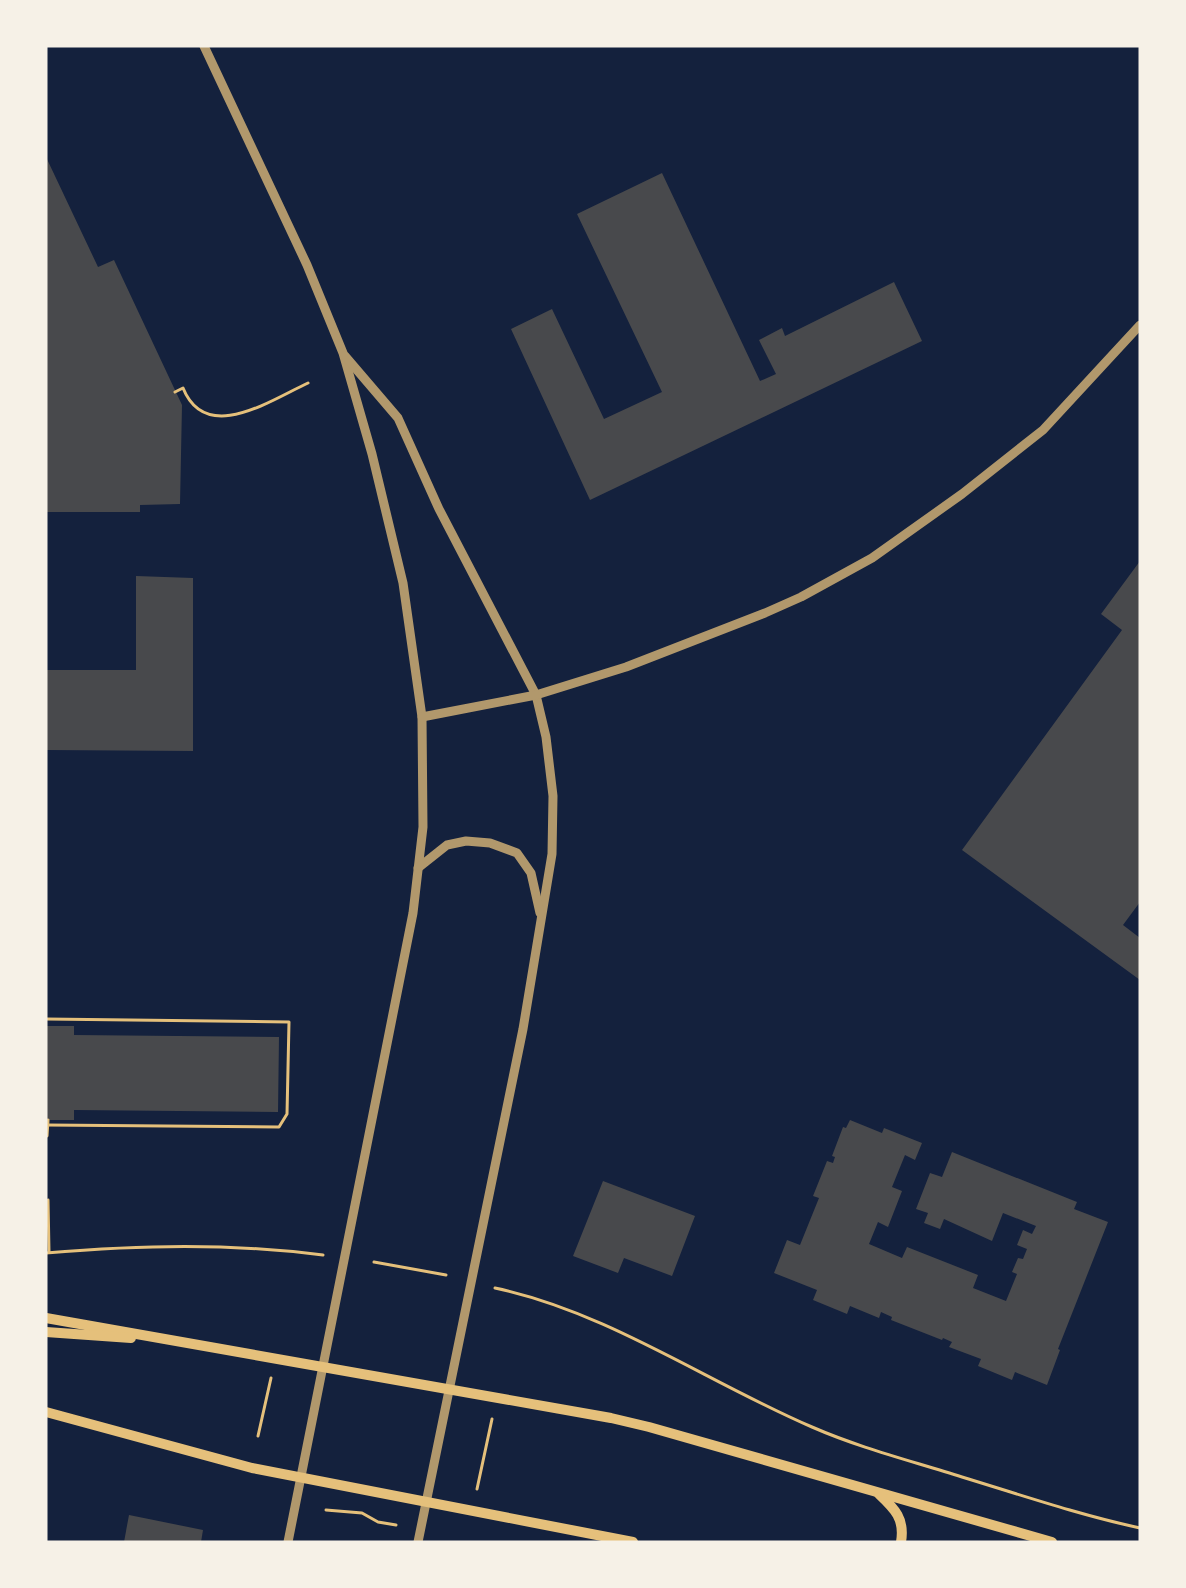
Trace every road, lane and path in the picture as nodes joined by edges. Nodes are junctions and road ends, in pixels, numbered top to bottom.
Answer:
1 (204, 46) edge
2 (1140, 325) edge
3 (343, 353) junction
4 (308, 383) dead end
5 (175, 392) dead end
6 (536, 695) junction
7 (422, 718) junction
8 (418, 868) junction
9 (541, 918) junction
10 (46, 1020) edge
11 (48, 1120) dead end
12 (47, 1125) edge
13 (48, 1136) dead end
14 (48, 1200) dead end
15 (48, 1252) edge
16 (323, 1255) dead end
17 (374, 1262) dead end
18 (446, 1274) dead end
19 (495, 1288) dead end
20 (46, 1318) edge
21 (46, 1332) edge
22 (182, 1342) junction
23 (323, 1365) junction
24 (272, 1374) dead end
25 (450, 1390) junction
26 (46, 1412) edge
27 (492, 1419) dead end
28 (258, 1436) dead end
29 (302, 1477) junction
30 (477, 1489) dead end
31 (877, 1492) junction
32 (426, 1501) junction
33 (326, 1510) dead end
34 (396, 1525) dead end
35 (1140, 1528) edge
36 (288, 1542) edge
37 (418, 1542) edge
38 (633, 1542) edge
39 (901, 1542) edge
40 (1052, 1542) edge

1 - 3 street
2 - 6 street
3 - 6 street
3 - 7 street
4 - 5 path
6 - 7 street
6 - 9 street
7 - 8 street
8 - 9 street
8 - 23 street
9 - 25 street
10 - 12 path
11 - 12 path
12 - 13 path
14 - 15 path
15 - 16 path
17 - 18 path
19 - 35 path
20 - 22 main road
21 - 22 main road
22 - 23 main road
23 - 25 main road
23 - 29 street
24 - 28 path
25 - 31 main road
25 - 32 street
26 - 29 main road
27 - 30 path
29 - 32 main road
29 - 36 street
31 - 39 main road
31 - 40 main road
32 - 37 street
32 - 38 main road
33 - 34 path

